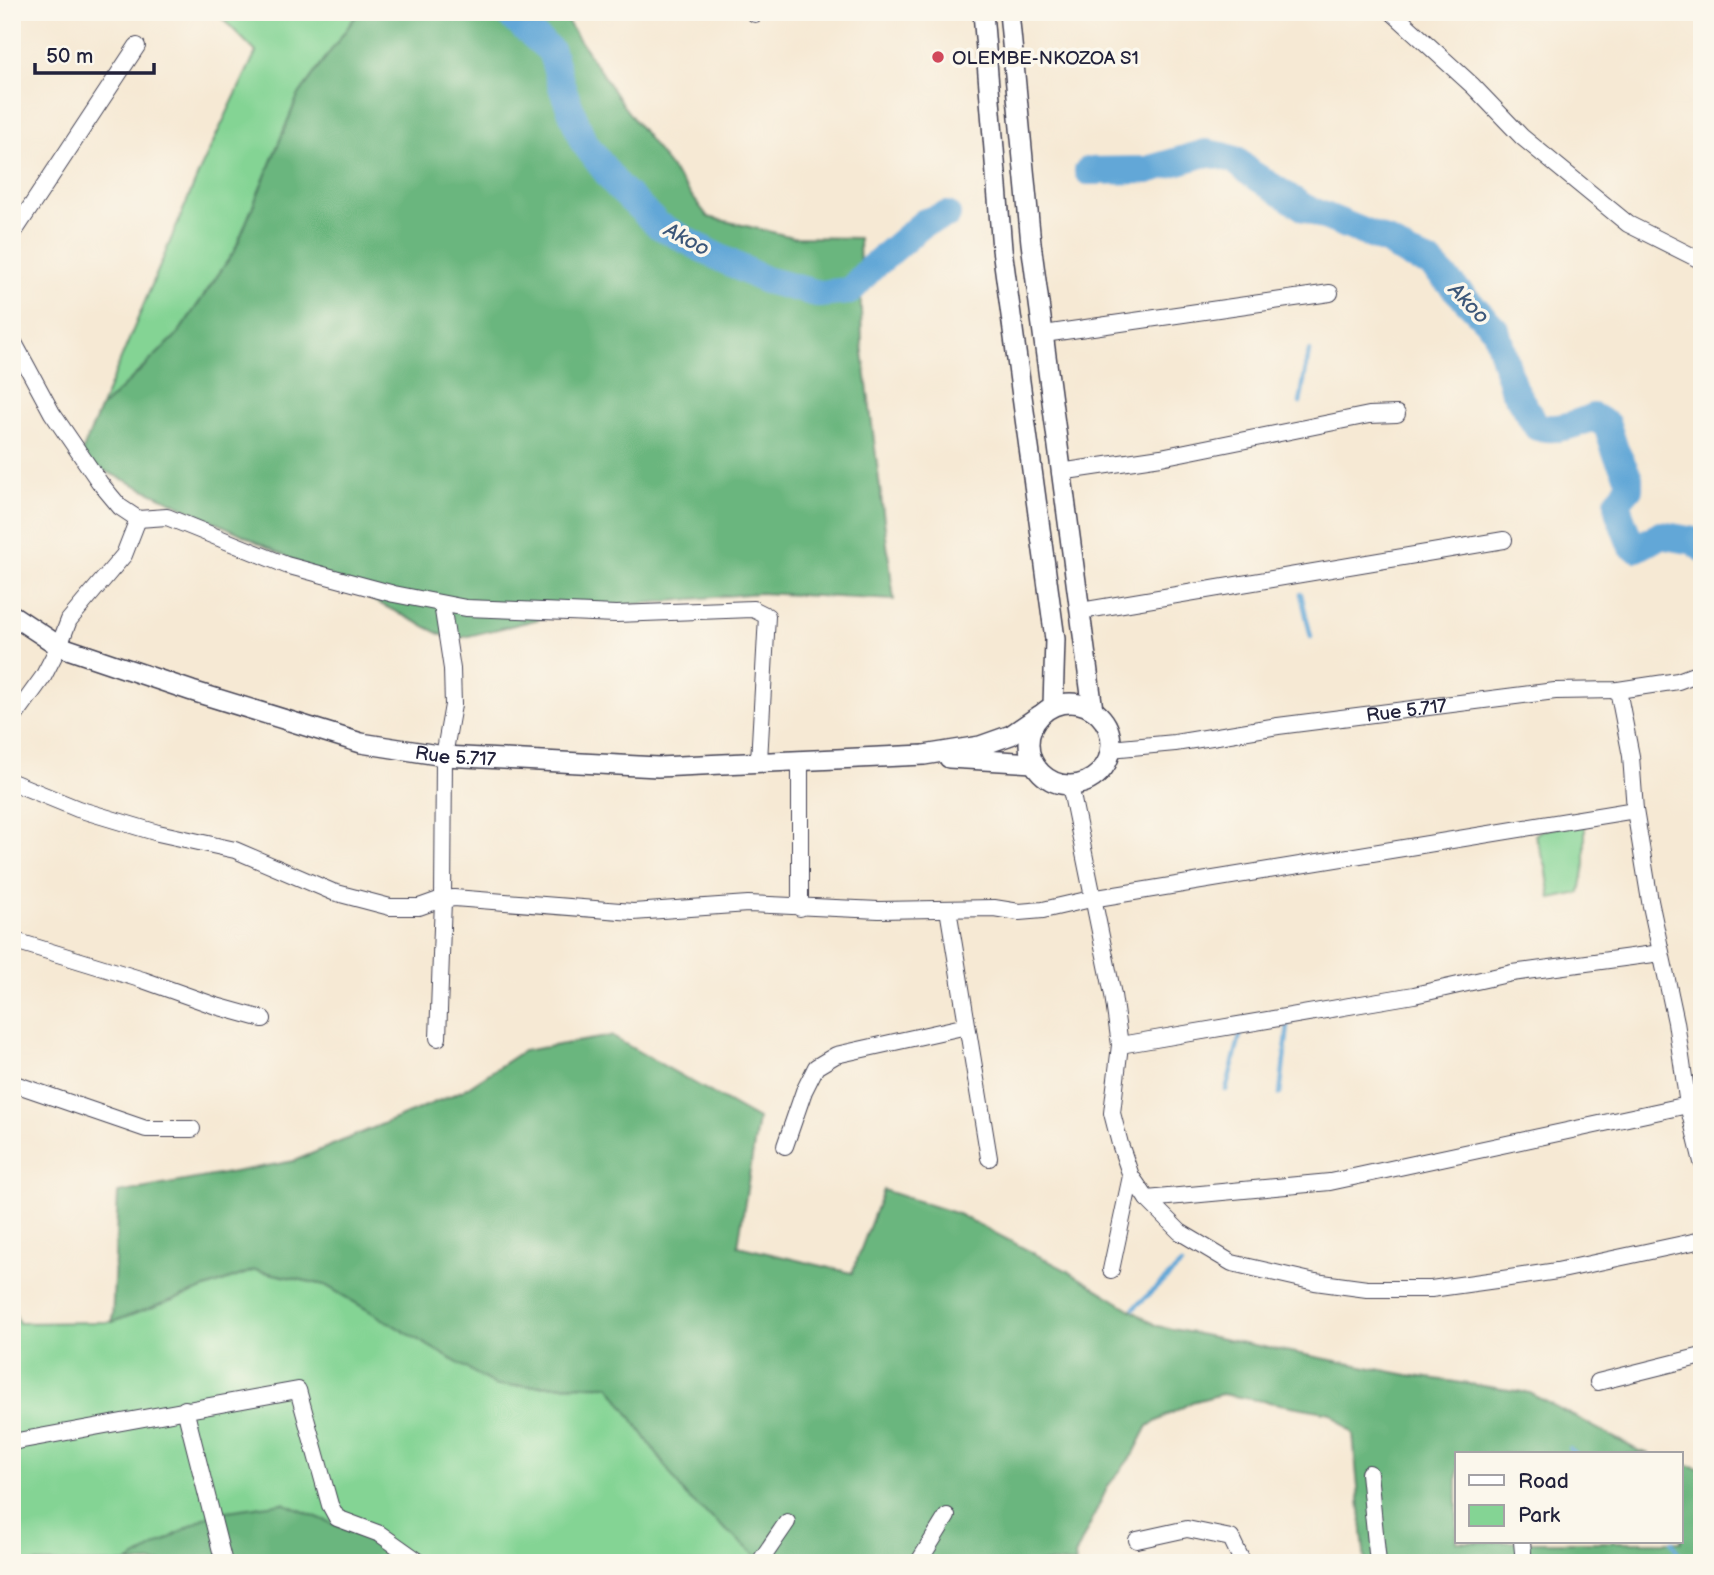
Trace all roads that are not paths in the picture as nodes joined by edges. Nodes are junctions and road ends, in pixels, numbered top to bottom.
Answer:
1 (983, 12) edge
2 (1009, 12) edge
3 (1392, 12) edge
4 (137, 46) dead end
5 (12, 235) edge
6 (1702, 261) edge
7 (1330, 293) dead end
8 (1044, 334) junction
9 (12, 339) edge
10 (1397, 414) dead end
11 (1060, 472) junction
12 (138, 519) junction
13 (1504, 540) dead end
14 (442, 604) junction
15 (1081, 611) junction
16 (12, 615) edge
17 (59, 646) junction
18 (1702, 672) edge
19 (1618, 690) junction
20 (1093, 710) junction
21 (1047, 711) junction
22 (12, 720) edge
23 (1110, 749) junction
24 (924, 755) junction
25 (444, 756) junction
26 (800, 760) junction
27 (759, 761) junction
28 (1034, 763) junction
29 (12, 782) edge
30 (1070, 785) junction
31 (1635, 810) junction
32 (1091, 899) junction
33 (443, 900) junction
34 (800, 908) junction
35 (948, 909) junction
36 (12, 940) edge
37 (1661, 953) junction
38 (263, 1019) dead end
39 (967, 1026) junction
40 (438, 1038) dead end
41 (1120, 1045) junction
42 (12, 1083) edge
43 (1688, 1105) junction
44 (192, 1129) dead end
45 (785, 1146) dead end
46 (989, 1158) dead end
47 (1702, 1162) edge
48 (1130, 1176) junction
49 (1147, 1199) junction
50 (1702, 1240) edge
51 (1111, 1270) dead end
52 (1702, 1356) edge
53 (1598, 1382) dead end
54 (185, 1409) junction
55 (12, 1442) edge
56 (1369, 1474) dead end
57 (947, 1516) dead end
58 (787, 1522) dead end
59 (1137, 1540) dead end
60 (1522, 1544) edge
61 (224, 1563) edge
62 (421, 1563) edge
63 (759, 1563) edge
64 (918, 1563) edge
65 (1243, 1563) edge
66 (1378, 1563) edge
67 (1524, 1563) edge

1 - 21 street
2 - 8 street
3 - 6 street
4 - 5 street
7 - 8 street
8 - 11 street
9 - 12 street
10 - 11 street
11 - 15 street
12 - 14 street
12 - 17 street
13 - 15 street
14 - 25 street
14 - 27 street
15 - 20 street
16 - 17 street, Rue 5.717
17 - 22 street
17 - 25 street, Rue 5.717
18 - 19 street, Rue 5.717
19 - 23 street, Rue 5.717
19 - 31 street
20 - 21 street
20 - 23 street
21 - 24 street, Rue 5.717
21 - 28 street
23 - 30 street
24 - 26 street, Rue 5.717
24 - 28 street, Rue 5.717
25 - 27 street, Rue 5.717
25 - 33 street
26 - 27 street, Rue 5.717
26 - 34 street
28 - 30 street
29 - 33 street
30 - 32 street
31 - 32 street
31 - 37 street
32 - 35 street
32 - 41 street
33 - 34 street
33 - 40 street
34 - 35 street
35 - 39 street
36 - 38 street
37 - 41 street
37 - 43 street
39 - 45 street
39 - 46 street
41 - 48 street
42 - 44 street
43 - 47 street
43 - 49 street
48 - 49 street
48 - 51 street
49 - 50 street
52 - 53 street
54 - 55 street
54 - 61 street
54 - 62 street
56 - 66 street
57 - 64 street
58 - 63 street
59 - 65 street
60 - 67 street

